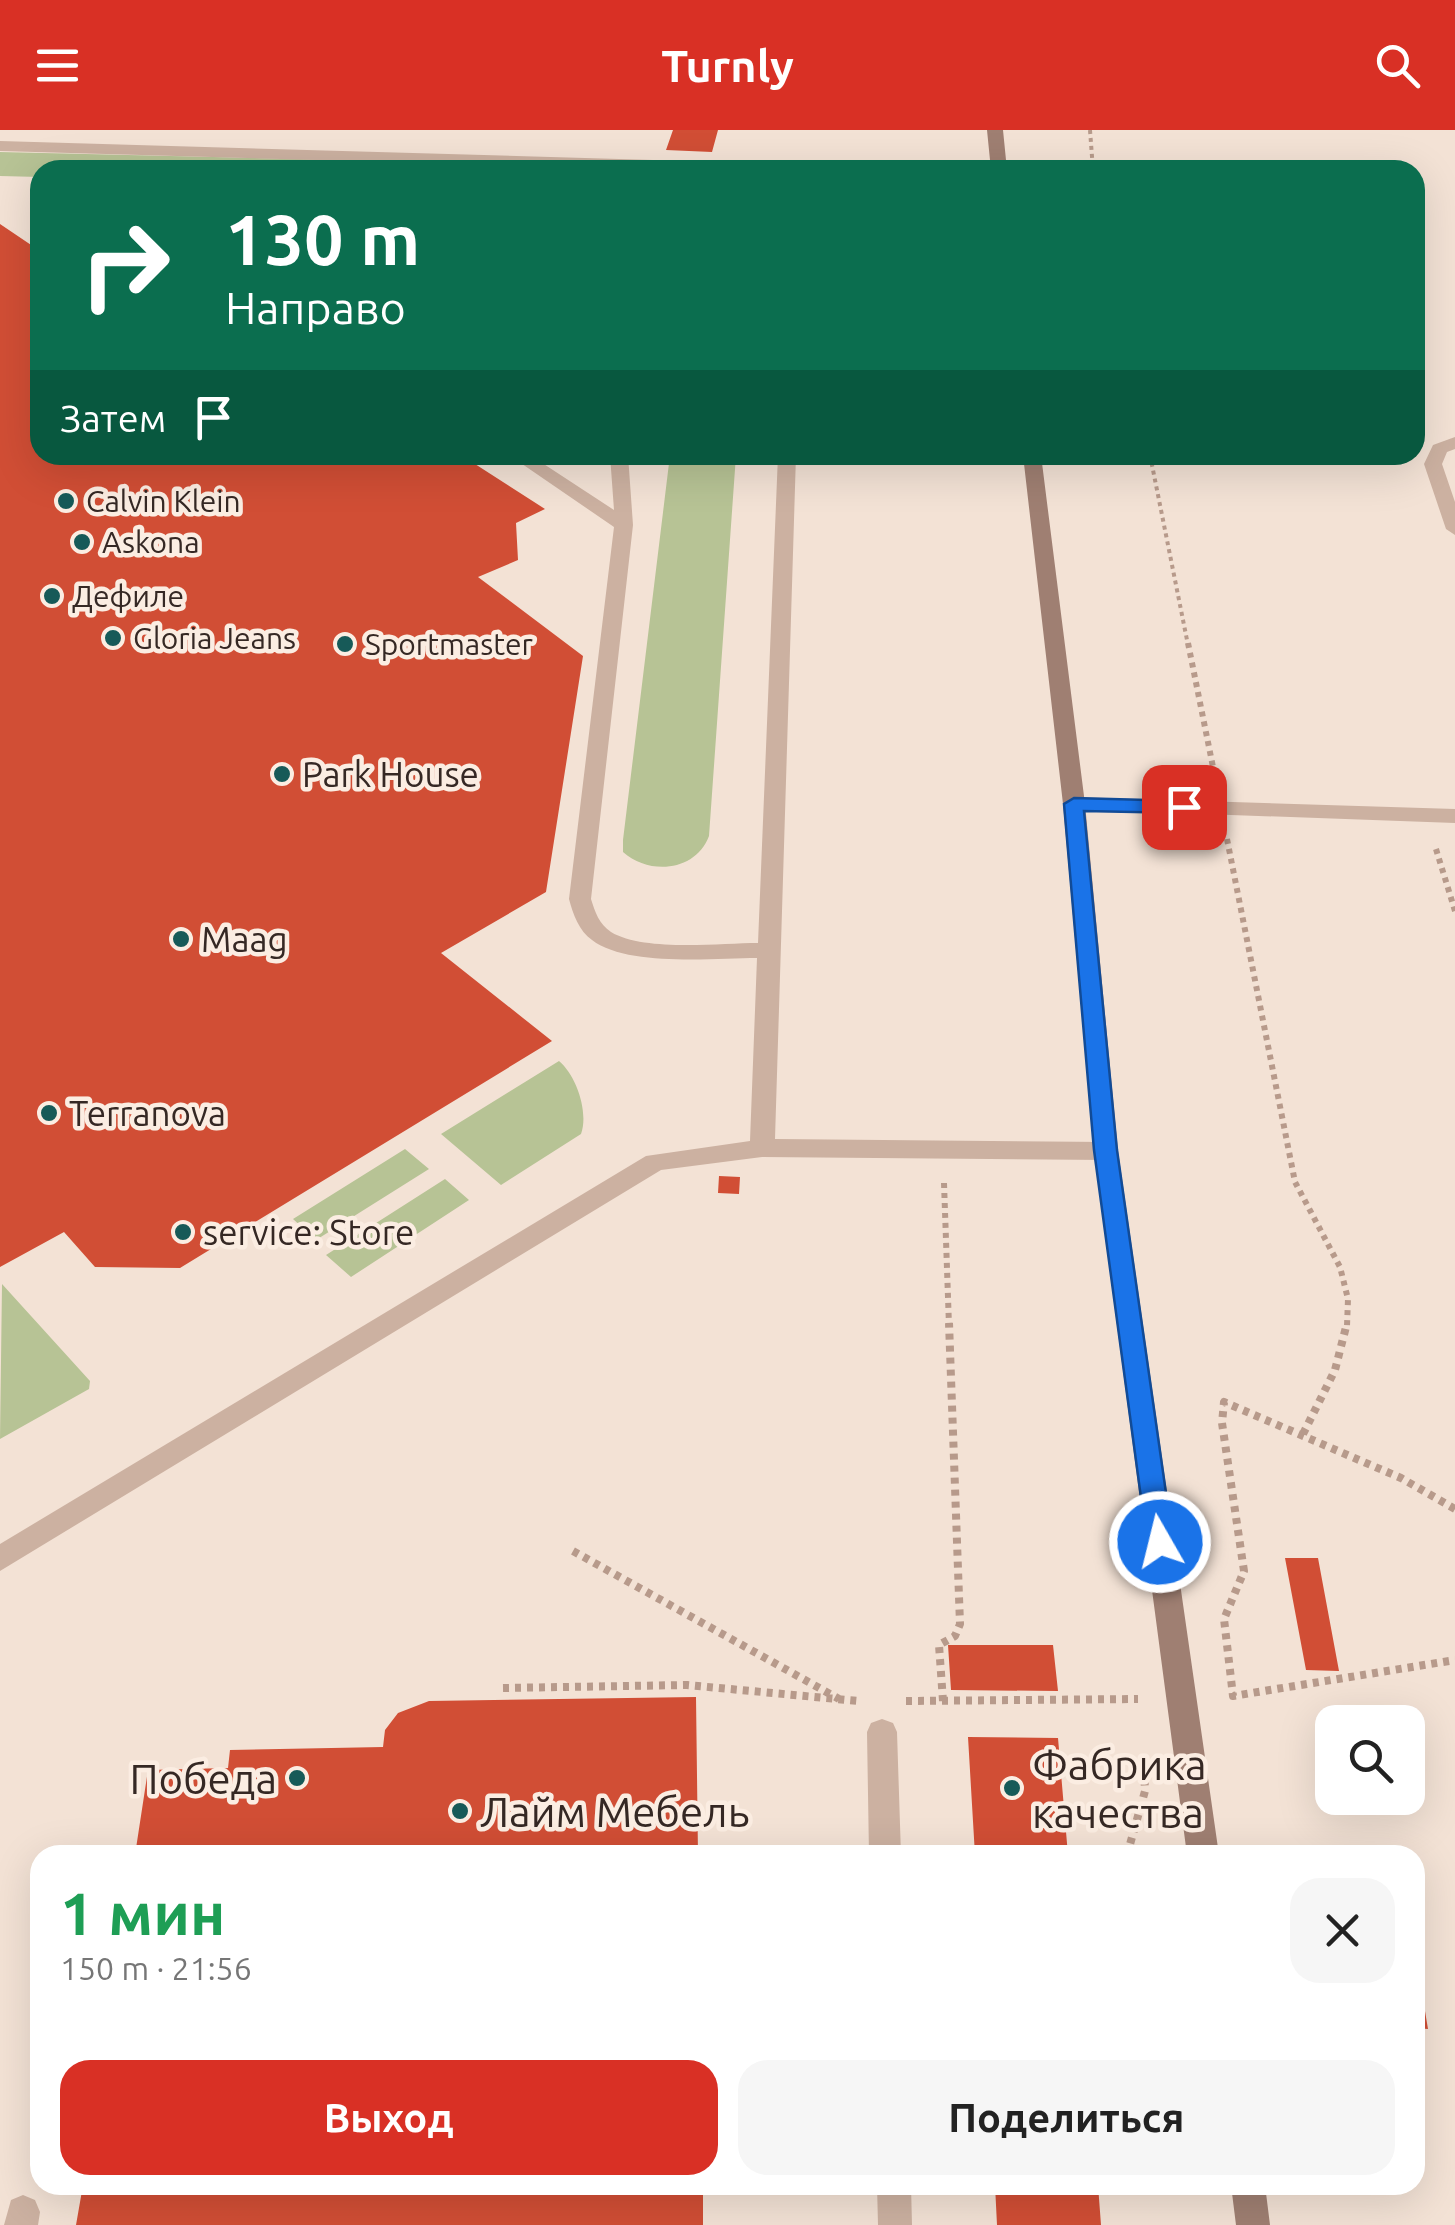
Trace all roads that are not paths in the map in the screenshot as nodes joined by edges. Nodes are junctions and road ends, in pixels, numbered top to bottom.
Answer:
1 (994, 130) edge
2 (0, 146) edge
3 (444, 157) junction
4 (436, 160) edge
5 (531, 160) edge
6 (998, 160) edge
7 (1455, 442) edge
8 (533, 465) edge
9 (619, 465) edge
10 (788, 465) edge
11 (1033, 465) edge
12 (624, 525) junction
13 (1455, 529) edge
14 (1074, 804) junction
15 (1455, 816) edge
16 (770, 950) junction
17 (762, 1148) junction
18 (1106, 1150) junction
19 (0, 1559) edge
20 (882, 1732) dead end
21 (886, 1845) edge
22 (1202, 1845) edge
23 (894, 2195) edge
24 (1249, 2195) edge
25 (896, 2225) edge
26 (1253, 2225) edge

1 - 6 main road
2 - 3 lane
3 - 4 lane
3 - 5 lane
7 - 13 lane
8 - 12 lane
9 - 12 lane
10 - 16 lane
11 - 14 main road
12 - 16 lane
14 - 15 lane
14 - 18 main road
16 - 17 lane
17 - 18 lane
17 - 19 lane
18 - 22 main road
20 - 21 lane
23 - 25 lane
24 - 26 main road

